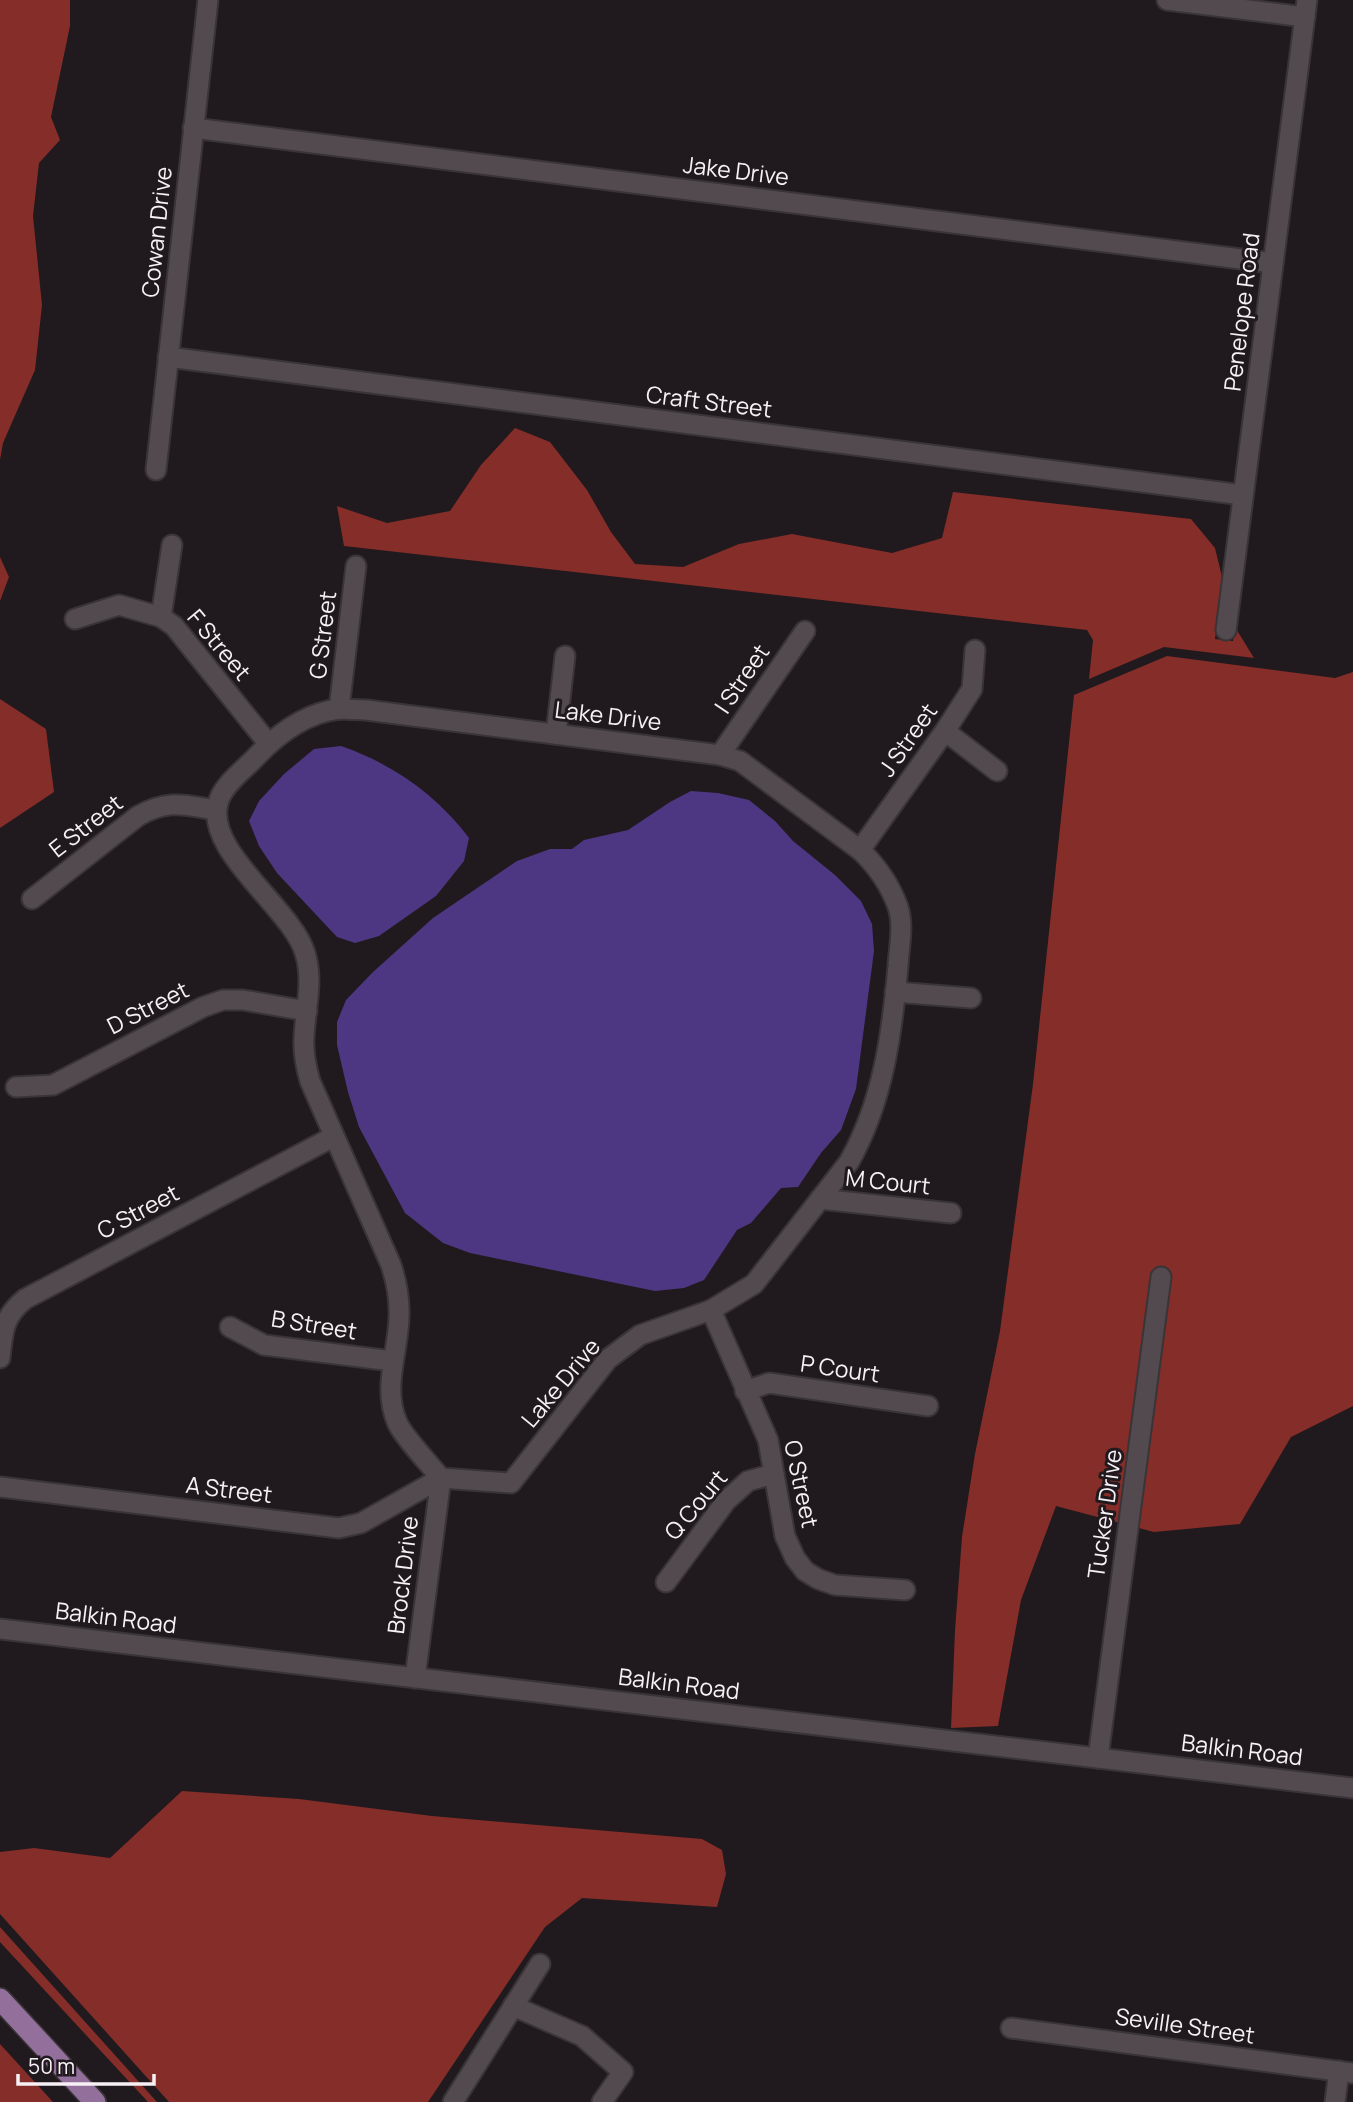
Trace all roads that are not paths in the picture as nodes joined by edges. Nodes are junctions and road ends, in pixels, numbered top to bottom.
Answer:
1 (208, 0) edge
2 (1167, 0) edge
3 (1306, 8) edge
4 (193, 128) junction
5 (1273, 263) junction
6 (168, 357) junction
7 (156, 470) dead end
8 (1243, 495) junction
9 (172, 545) dead end
10 (356, 566) dead end
11 (161, 617) junction
12 (75, 619) dead end
13 (1226, 629) dead end
14 (805, 631) dead end
15 (975, 650) dead end
16 (565, 656) dead end
17 (339, 709) junction
18 (945, 731) junction
19 (556, 734) junction
20 (268, 743) junction
21 (720, 755) junction
22 (997, 771) dead end
23 (216, 810) junction
24 (860, 850) junction
25 (32, 899) dead end
26 (895, 992) junction
27 (971, 998) dead end
28 (307, 1011) junction
29 (16, 1087) dead end
30 (333, 1137) junction
31 (820, 1199) junction
32 (951, 1213) dead end
33 (1161, 1277) dead end
34 (711, 1310) junction
35 (230, 1327) dead end
36 (0, 1358) edge
37 (392, 1362) junction
38 (745, 1391) junction
39 (928, 1406) dead end
40 (774, 1474) junction
41 (441, 1478) junction
42 (0, 1487) edge
43 (666, 1582) dead end
44 (905, 1590) dead end
45 (0, 1629) edge
46 (415, 1678) junction
47 (1098, 1758) junction
48 (1353, 1788) edge
49 (540, 1964) dead end
50 (0, 1999) edge
51 (513, 2006) junction
52 (1011, 2028) dead end
53 (1346, 2072) edge
54 (95, 2102) edge
55 (453, 2102) edge
56 (602, 2102) edge
57 (1335, 2102) edge

1 - 4 street, Cowan Drive
2 - 3 street
3 - 5 street, Penelope Road
4 - 5 street, Jake Drive
4 - 6 street, Cowan Drive
5 - 8 street, Penelope Road
6 - 7 street, Cowan Drive
6 - 8 street, Craft Street
8 - 13 street, Penelope Road
9 - 11 street
10 - 17 street, G Street
11 - 12 street, F Street
11 - 20 street, F Street
14 - 21 street, I Street
15 - 18 street, J Street
16 - 19 street
17 - 19 street, Lake Drive
17 - 20 street, Lake Drive
18 - 22 street
18 - 24 street, J Street
19 - 21 street, Lake Drive
20 - 23 street, Lake Drive
21 - 24 street, Lake Drive
23 - 25 street, E Street
23 - 28 street
24 - 26 street, Lake Drive
26 - 27 street
26 - 31 street, Lake Drive
28 - 29 street, D Street
28 - 30 street
30 - 36 street, C Street
30 - 37 street
31 - 32 street, M Court
31 - 34 street, Lake Drive
33 - 47 street, Tucker Drive
34 - 38 street, O Street
34 - 41 street, Lake Drive
35 - 37 street, B Street
37 - 41 street
38 - 39 street, P Court
38 - 40 street, O Street
40 - 43 street, Q Court
40 - 44 street, O Street
41 - 42 street, A Street
41 - 46 street, Brock Drive
45 - 46 street, Balkin Road
46 - 47 street, Balkin Road
47 - 48 street, Balkin Road
49 - 51 street
50 - 54 main road
51 - 55 street
51 - 56 street
52 - 53 street, Seville Street
53 - 57 street

